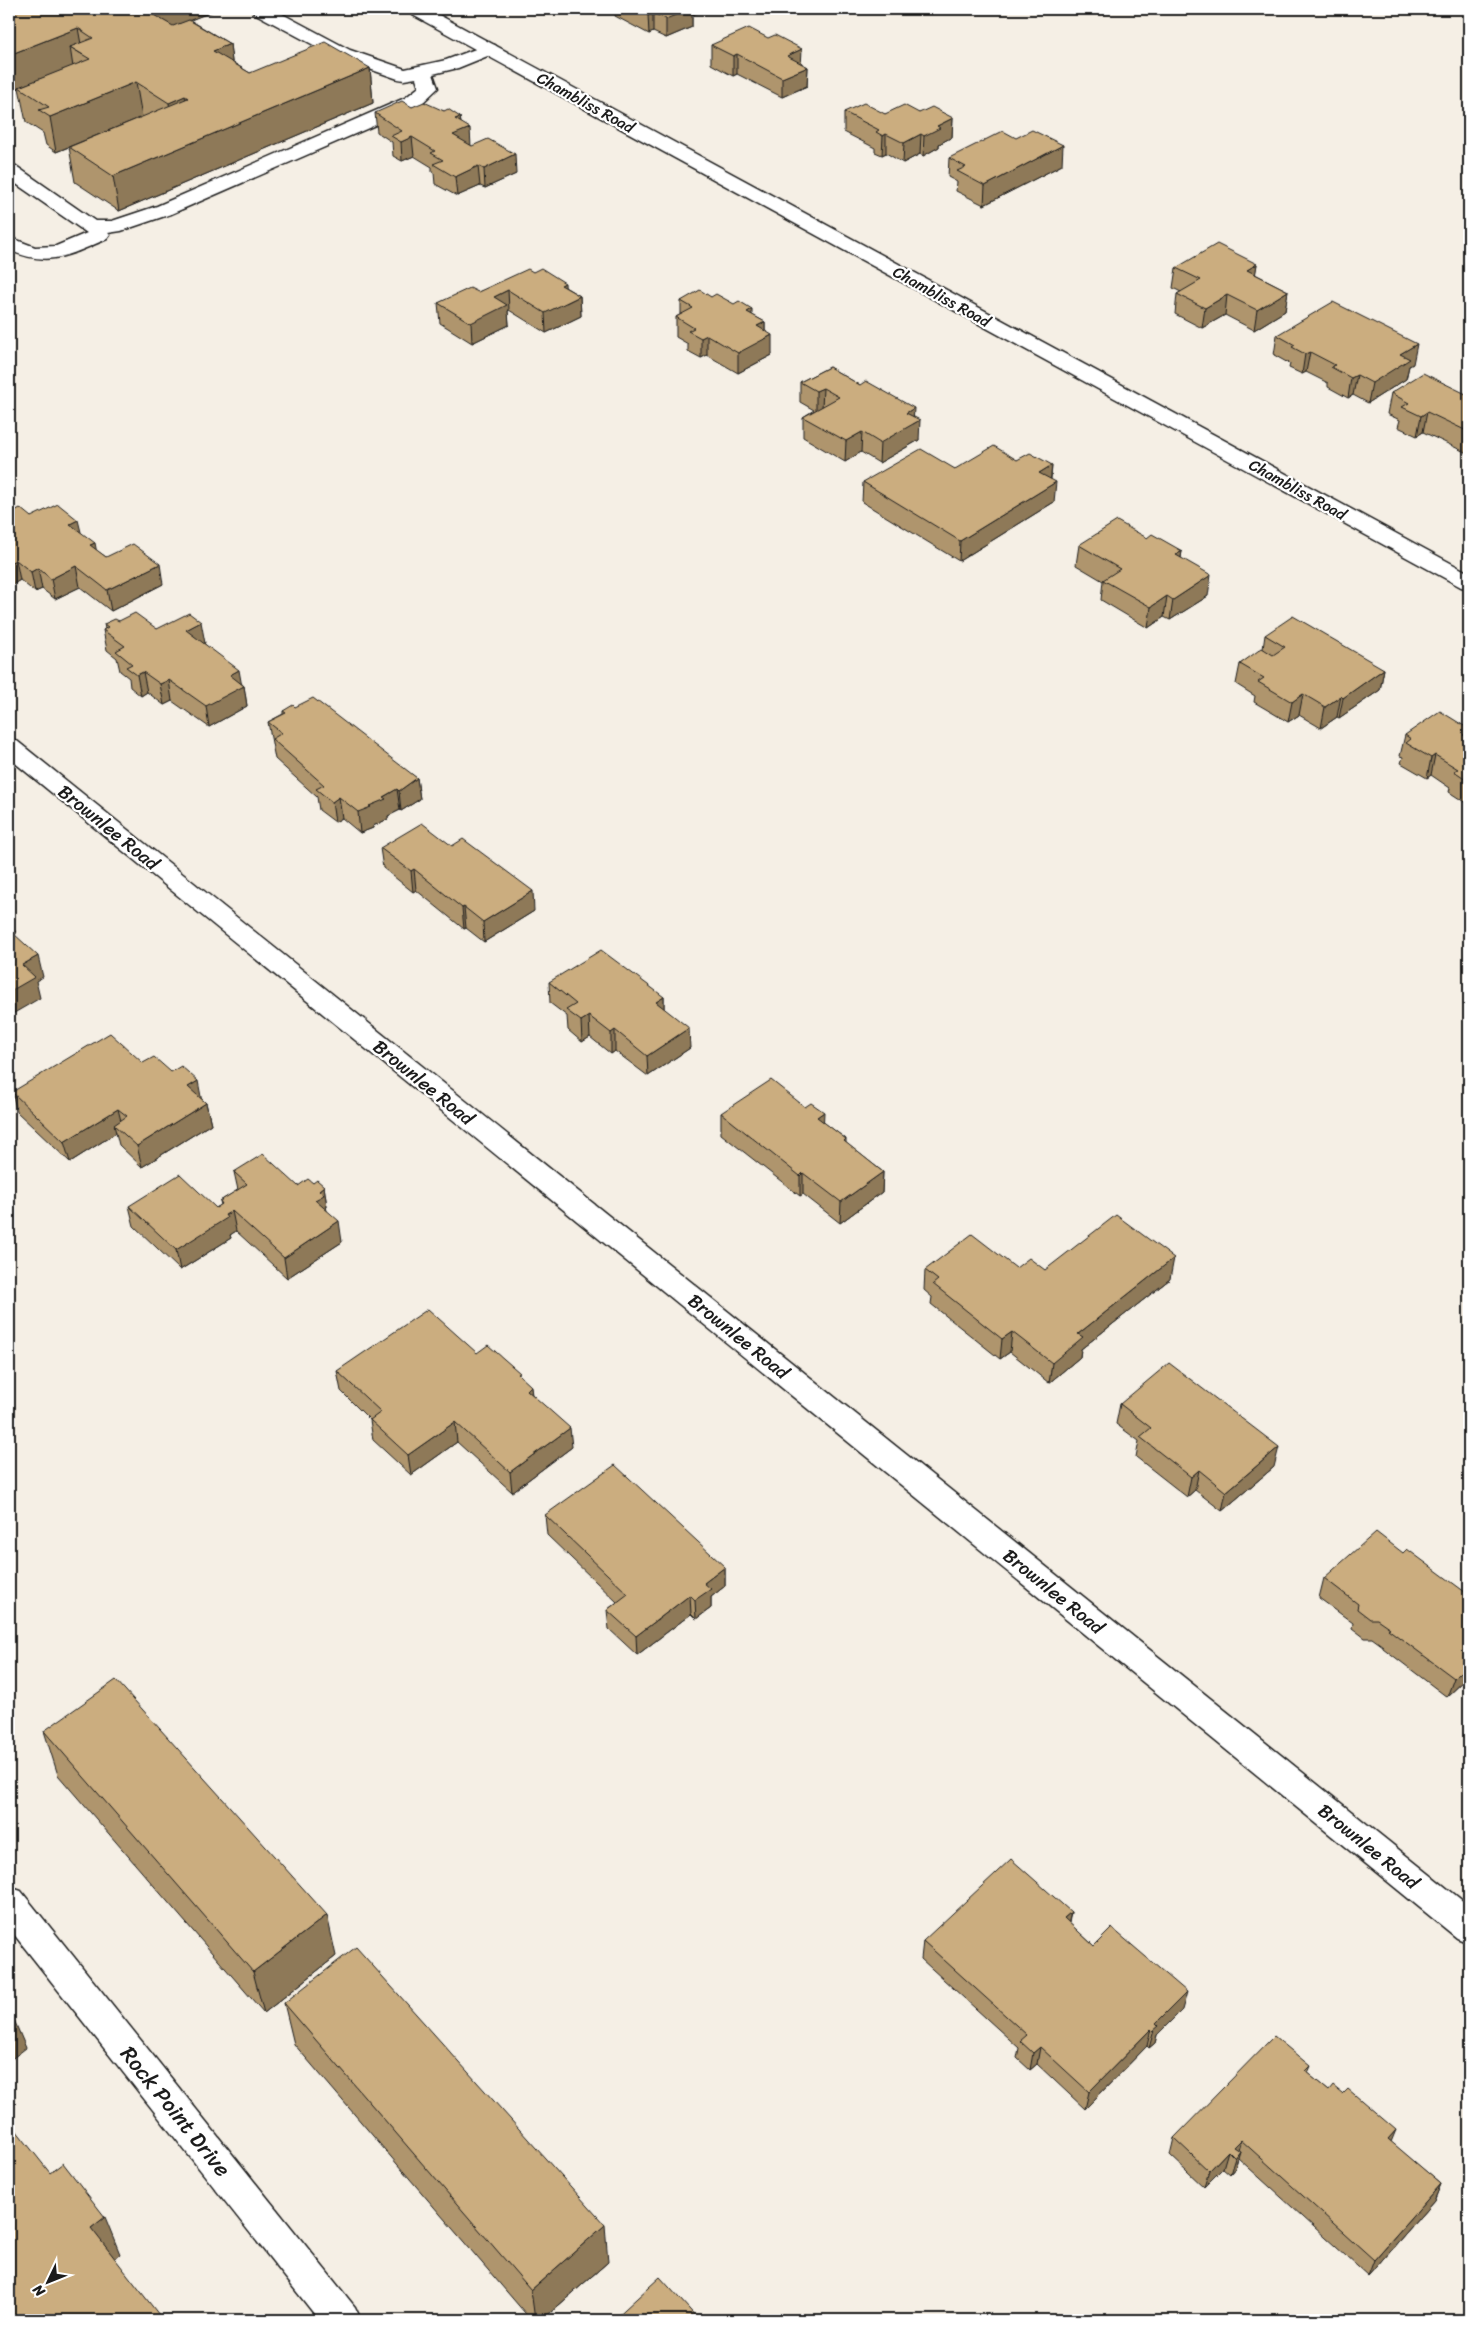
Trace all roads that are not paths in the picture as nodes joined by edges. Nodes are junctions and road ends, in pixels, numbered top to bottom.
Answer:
1 (260, 9) edge
2 (415, 9) edge
3 (489, 49) junction
4 (424, 70) junction
5 (9, 170) edge
6 (91, 227) junction
7 (9, 243) edge
8 (1469, 582) edge
9 (9, 746) edge
10 (9, 1902) edge
11 (1469, 1927) edge
12 (342, 2320) edge

1 - 4 street
2 - 3 street, Chambliss Road
3 - 4 street
3 - 8 street, Chambliss Road
4 - 6 street
5 - 6 street
6 - 7 street
9 - 11 street, Brownlee Road
10 - 12 street, Rock Point Drive

